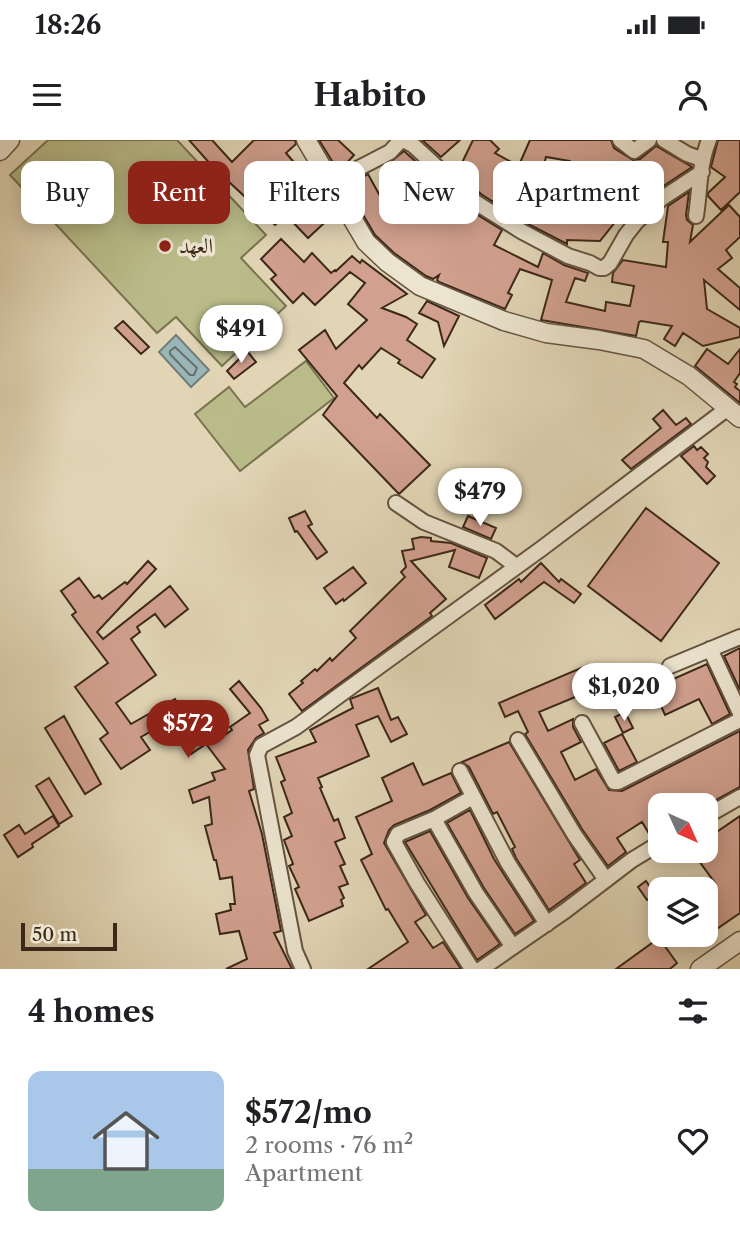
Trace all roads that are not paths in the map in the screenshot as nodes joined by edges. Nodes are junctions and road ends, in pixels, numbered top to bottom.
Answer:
1 (10, 140) edge
2 (306, 140) edge
3 (402, 140) edge
4 (620, 140) edge
5 (649, 140) edge
6 (664, 140) edge
7 (709, 140) edge
8 (0, 151) edge
9 (318, 161) edge
10 (365, 165) edge
11 (702, 166) junction
12 (696, 216) dead end
13 (355, 224) edge
14 (734, 413) edge
15 (396, 503) dead end
16 (516, 566) junction
17 (740, 637) edge
18 (710, 649) junction
19 (670, 666) dead end
20 (740, 713) edge
21 (740, 720) edge
22 (582, 723) dead end
23 (518, 740) dead end
24 (460, 771) dead end
25 (473, 797) junction
26 (740, 797) edge
27 (718, 810) edge
28 (434, 819) junction
29 (648, 852) edge
30 (606, 880) junction
31 (547, 924) junction
32 (740, 941) edge
33 (513, 947) junction
34 (303, 969) edge
35 (472, 969) edge
36 (481, 969) edge
37 (699, 969) edge

1 - 8 street
2 - 9 street
3 - 10 street
3 - 11 street
4 - 5 street
6 - 11 street
7 - 11 street
11 - 12 street
13 - 14 street
14 - 16 street
15 - 16 street
16 - 34 street
17 - 18 street
18 - 19 street
18 - 20 street
21 - 22 street
23 - 30 street
24 - 25 street
25 - 28 street
25 - 31 street
26 - 27 street
28 - 33 street
28 - 35 street
29 - 30 street
30 - 31 street
31 - 33 street
32 - 37 street
33 - 36 street

